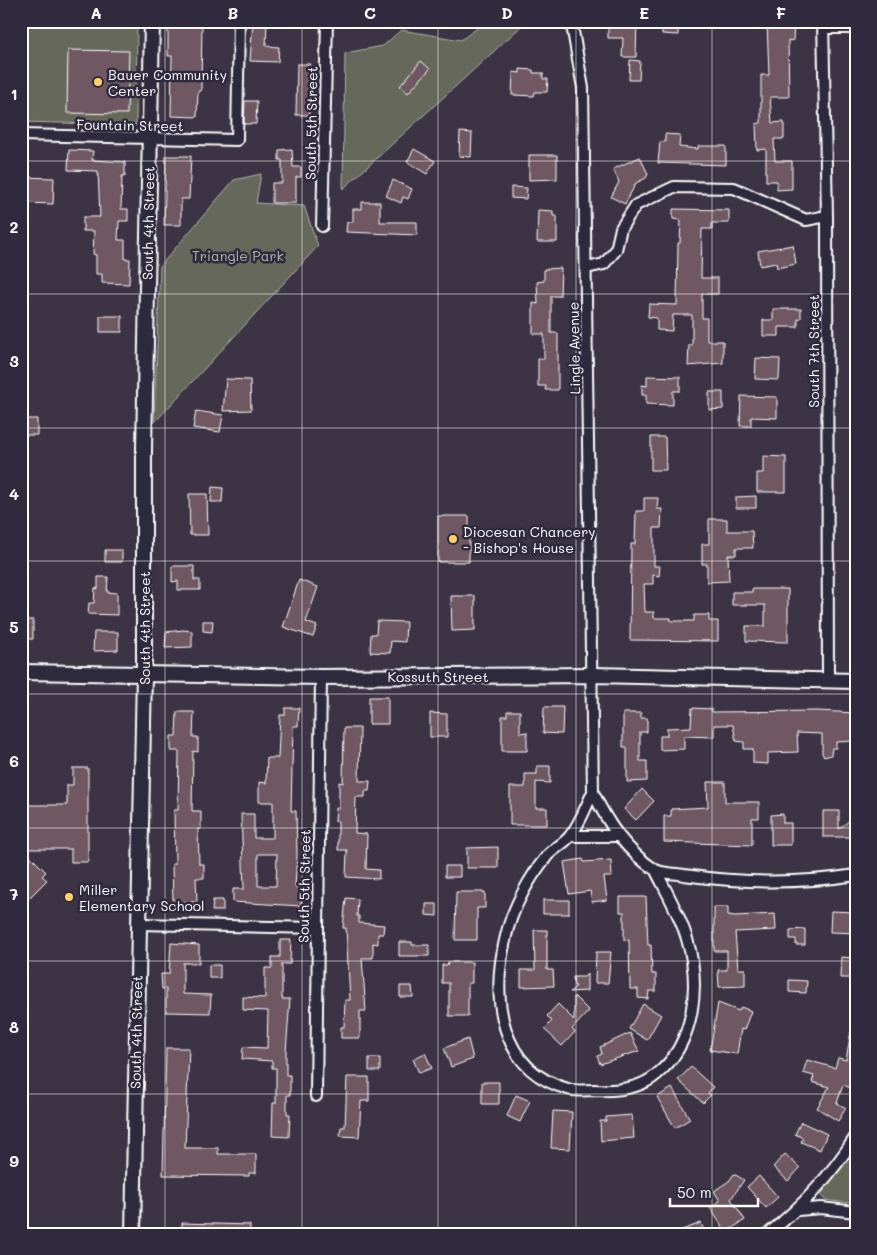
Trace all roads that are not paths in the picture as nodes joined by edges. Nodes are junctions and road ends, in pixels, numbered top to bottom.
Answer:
1 (152, 21) edge
2 (240, 21) edge
3 (327, 21) edge
4 (569, 21) edge
5 (823, 25) edge
6 (856, 28) edge
7 (21, 136) edge
8 (150, 140) junction
9 (827, 216) junction
10 (322, 226) dead end
11 (587, 268) junction
12 (21, 672) edge
13 (144, 672) junction
14 (593, 675) junction
15 (321, 677) junction
16 (828, 680) junction
17 (856, 681) edge
18 (593, 792) junction
19 (570, 836) junction
20 (618, 836) junction
21 (656, 871) junction
22 (856, 875) edge
23 (139, 924) junction
24 (317, 928) junction
25 (316, 1096) dead end
26 (856, 1136) edge
27 (798, 1210) junction
28 (856, 1212) edge
29 (133, 1234) edge
30 (768, 1234) edge

1 - 8 main road, South 4th Street
2 - 8 street, Fountain Street
3 - 10 street, South 5th Street
4 - 11 street, Lingle Avenue
5 - 6 street
5 - 9 street, South 7th Street
7 - 8 street, Fountain Street
8 - 13 main road, South 4th Street
9 - 11 street
9 - 16 street, South 7th Street
11 - 14 street, Lingle Avenue
12 - 13 main road, Kossuth Street
13 - 15 main road, Kossuth Street
13 - 23 main road, South 4th Street
14 - 15 main road, Kossuth Street
14 - 16 main road, Kossuth Street
14 - 18 street, Lingle Avenue
15 - 24 street, South 5th Street
16 - 17 main road, Kossuth Street
18 - 19 street
18 - 20 street
19 - 20 street
19 - 21 street
20 - 21 street
21 - 22 street
23 - 24 street
23 - 29 main road, South 4th Street
24 - 25 street, South 5th Street
26 - 27 street
27 - 28 street
27 - 30 street

